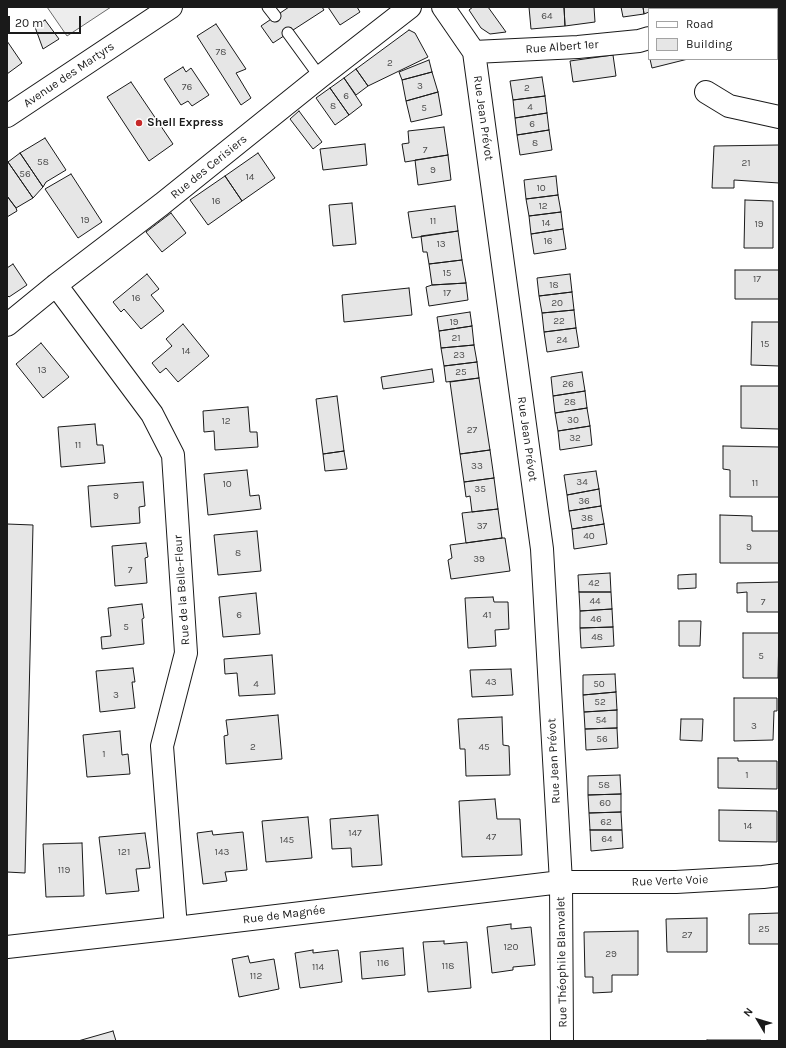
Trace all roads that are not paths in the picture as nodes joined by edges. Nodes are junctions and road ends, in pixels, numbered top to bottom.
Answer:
1 (172, 7) edge
2 (410, 7) edge
3 (443, 7) edge
4 (288, 33) dead end
5 (648, 38) edge
6 (474, 52) junction
7 (320, 77) junction
8 (706, 92) dead end
9 (7, 116) edge
10 (779, 117) edge
11 (56, 285) junction
12 (7, 325) edge
13 (779, 875) edge
14 (561, 882) junction
15 (176, 928) junction
16 (7, 947) edge
17 (562, 1041) edge

1 - 9 street, Avenue des Martyrs
2 - 7 street, Rue des Cerisiers
3 - 6 street, Rue Jean Prévot
4 - 7 lane
5 - 6 street, Rue Albert 1er
6 - 14 street, Rue Jean Prévot
7 - 11 street, Rue des Cerisiers
8 - 10 street
11 - 12 street, Rue des Cerisiers
11 - 15 street, Rue de la Belle-Fleur
13 - 14 street, Rue Verte Voie
14 - 15 street, Rue de Magnée
14 - 17 street, Rue Théophile Blanvalet
15 - 16 street, Rue de Magnée

